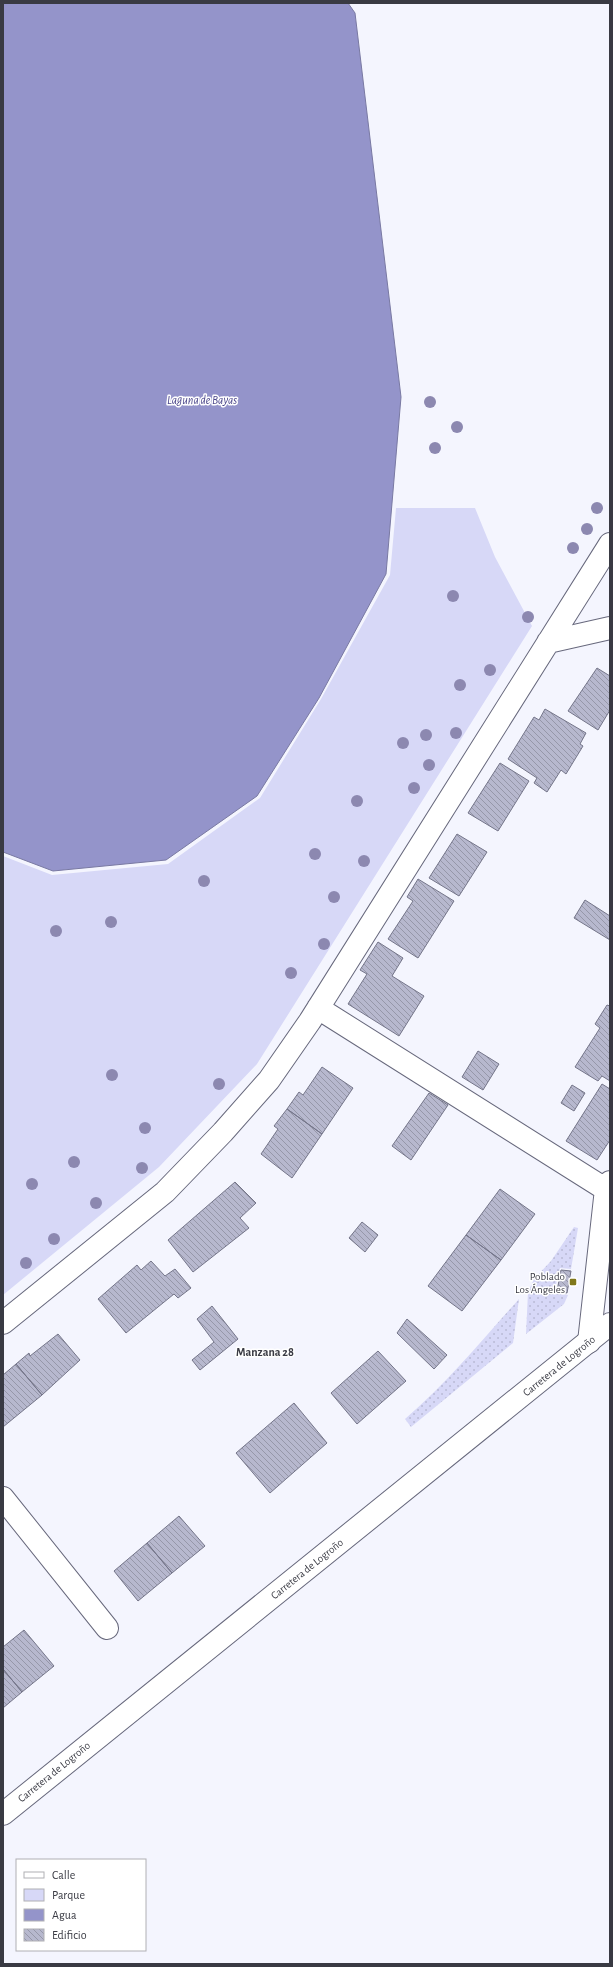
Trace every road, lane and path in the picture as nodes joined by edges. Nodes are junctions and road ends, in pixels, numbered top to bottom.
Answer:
1 (610, 544) edge
2 (610, 628) edge
3 (548, 642) junction
4 (318, 1008) junction
5 (609, 1191) edge
6 (3, 1323) edge
7 (610, 1324) edge
8 (589, 1342) junction
9 (3, 1498) edge
10 (107, 1628) dead end
11 (3, 1814) edge

1 - 3 street
2 - 3 street
3 - 4 street
4 - 5 street
4 - 6 street
5 - 8 street
7 - 8 street, Carretera de Logroño
8 - 11 street, Carretera de Logroño
9 - 10 street

